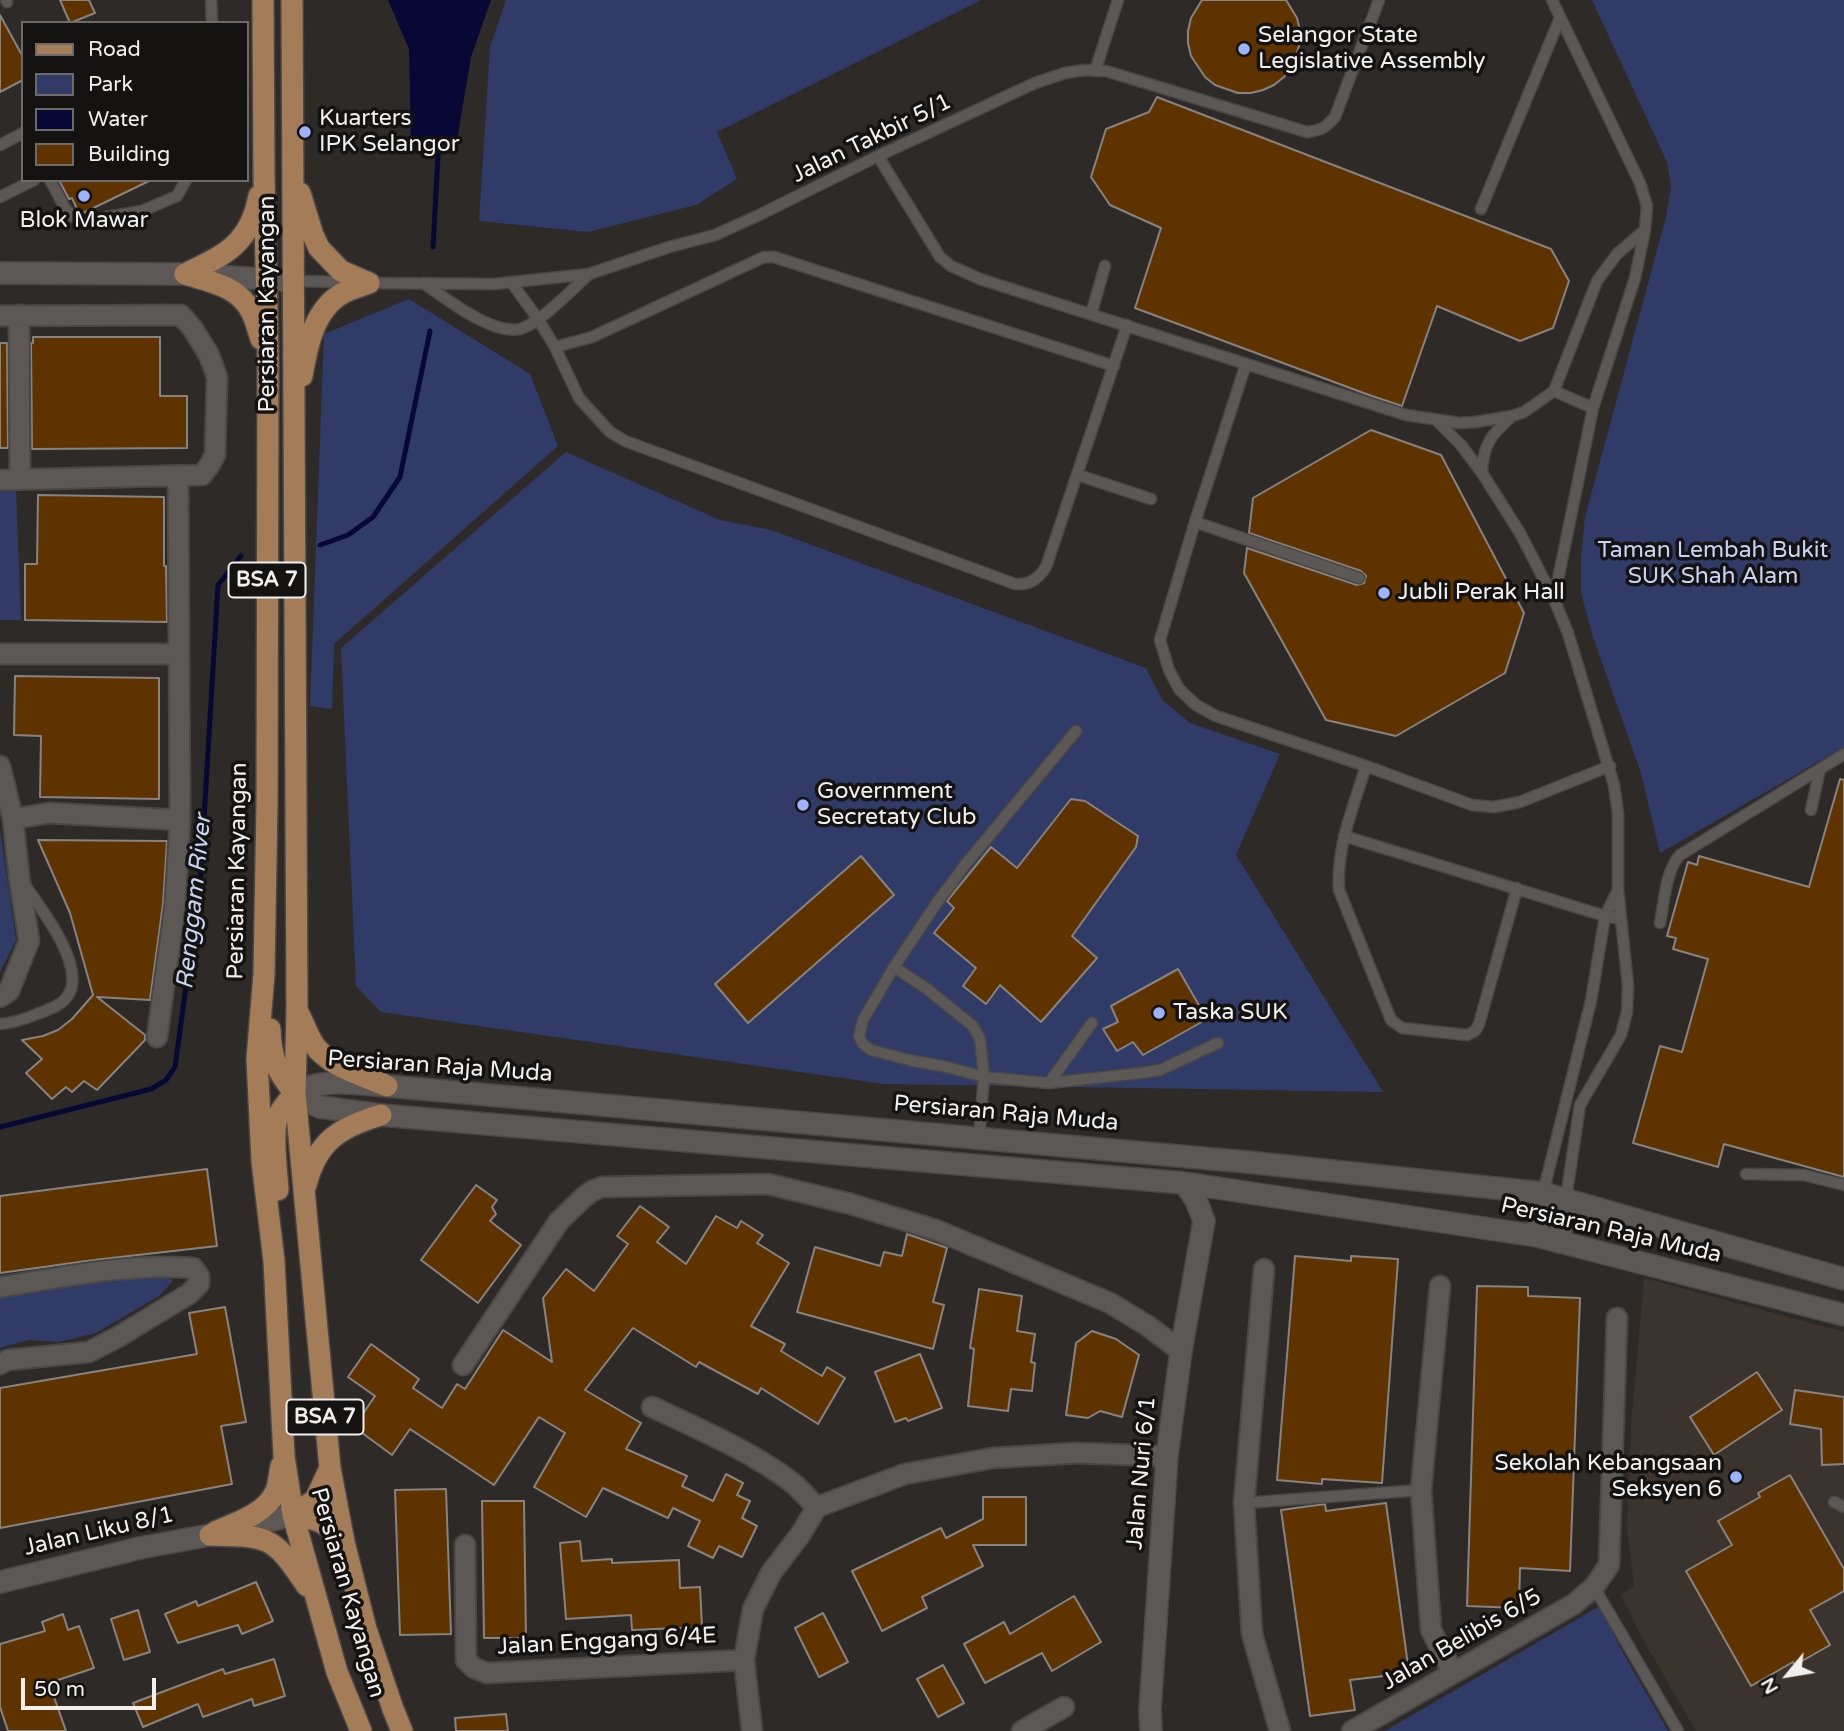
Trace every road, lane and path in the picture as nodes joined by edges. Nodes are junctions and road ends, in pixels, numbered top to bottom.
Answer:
1 (211, 0) edge
2 (263, 0) edge
3 (292, 0) edge
4 (1118, 0) edge
5 (1379, 0) edge
6 (1552, 0) edge
7 (1560, 18) junction
8 (212, 21) edge
9 (1095, 71) junction
10 (21, 134) edge
11 (0, 145) edge
12 (878, 156) junction
13 (294, 172) junction
14 (264, 173) junction
15 (30, 182) edge
16 (51, 182) edge
17 (185, 182) edge
18 (0, 197) edge
19 (1481, 209) dead end
20 (1646, 230) junction
21 (1105, 266) dead end
22 (0, 273) edge
23 (185, 274) junction
24 (589, 274) junction
25 (265, 279) junction
26 (292, 281) junction
27 (511, 282) junction
28 (369, 283) junction
29 (423, 283) junction
30 (1091, 314) junction
31 (10, 315) edge
32 (538, 319) junction
33 (1127, 325) junction
34 (555, 348) junction
35 (268, 358) junction
36 (1246, 364) junction
37 (1114, 366) junction
38 (1554, 391) junction
39 (1593, 408) junction
40 (1512, 416) junction
41 (1435, 419) junction
42 (293, 420) junction
43 (1482, 473) junction
44 (1078, 475) junction
45 (178, 477) junction
46 (0, 480) edge
47 (20, 480) junction
48 (1152, 499) dead end
49 (1195, 522) junction
50 (1359, 578) dead end
51 (1554, 599) junction
52 (0, 654) edge
53 (179, 654) junction
54 (1076, 731) dead end
55 (1844, 754) edge
56 (0, 766) edge
57 (1366, 766) junction
58 (1610, 766) junction
59 (1820, 769) junction
60 (1811, 810) dead end
61 (13, 819) junction
62 (180, 820) junction
63 (1344, 836) junction
64 (19, 876) junction
65 (1517, 888) junction
66 (1618, 889) junction
67 (1605, 916) junction
68 (1620, 919) junction
69 (1660, 923) dead end
70 (894, 967) junction
71 (264, 974) junction
72 (0, 997) edge
73 (297, 1009) junction
74 (1092, 1023) dead end
75 (0, 1024) edge
76 (157, 1037) dead end
77 (1218, 1044) dead end
78 (984, 1077) junction
79 (1049, 1083) junction
80 (387, 1086) junction
81 (295, 1093) junction
82 (381, 1115) junction
83 (979, 1138) junction
84 (1746, 1174) dead end
85 (1184, 1183) junction
86 (1844, 1185) edge
87 (304, 1191) junction
88 (1239, 1191) junction
89 (1543, 1193) junction
90 (1566, 1198) junction
91 (1204, 1221) junction
92 (1536, 1236) junction
93 (1559, 1242) junction
94 (274, 1261) junction
95 (1264, 1269) dead end
96 (1844, 1279) edge
97 (1440, 1286) dead end
98 (0, 1287) edge
99 (1844, 1315) edge
100 (1617, 1318) dead end
101 (1181, 1351) junction
102 (0, 1364) edge
103 (463, 1365) dead end
104 (652, 1407) dead end
105 (284, 1456) junction
106 (1167, 1456) junction
107 (330, 1468) junction
108 (1421, 1490) junction
109 (1834, 1502) dead end
110 (1244, 1503) junction
111 (817, 1507) junction
112 (1844, 1507) edge
113 (293, 1515) junction
114 (210, 1535) junction
115 (344, 1542) junction
116 (465, 1545) dead end
117 (0, 1582) edge
118 (1594, 1587) junction
119 (318, 1602) junction
120 (744, 1660) junction
121 (1453, 1674) junction
122 (1064, 1707) dead end
123 (361, 1731) edge
124 (402, 1731) edge
125 (752, 1731) edge
126 (1022, 1731) edge
127 (1151, 1731) edge
128 (1280, 1731) edge
129 (1352, 1731) edge
130 (1678, 1731) edge

1 - 8 lane
2 - 14 main road, Persiaran Kayangan / BSA 7
3 - 13 main road, Persiaran Kayangan / BSA 7
4 - 9 lane
5 - 9 lane, Jalan Takbir 5/1
6 - 7 lane
7 - 19 lane
7 - 20 lane
9 - 12 lane, Jalan Takbir 5/1
10 - 11 lane
12 - 24 lane, Jalan Takbir 5/1
12 - 30 lane
13 - 26 main road, Persiaran Kayangan / BSA 7
13 - 28 main road
14 - 23 main road
14 - 25 main road, Persiaran Kayangan / BSA 7
15 - 18 lane
16 - 17 lane
20 - 38 lane
20 - 39 lane
21 - 30 lane
22 - 23 main road
23 - 25 main road
23 - 35 main road
24 - 27 lane, Jalan Takbir 5/1
24 - 32 lane
25 - 26 main road
25 - 35 main road, Persiaran Kayangan / BSA 7
26 - 28 lane, Jalan Takbir 5/1
26 - 42 main road, Persiaran Kayangan / BSA 7
27 - 29 lane, Jalan Takbir 5/1
27 - 32 lane
28 - 29 lane, Jalan Takbir 5/1
28 - 42 main road
29 - 32 lane
30 - 33 lane
31 - 45 street
31 - 47 street
32 - 34 lane
33 - 36 lane
33 - 37 lane
34 - 37 lane
34 - 44 lane
35 - 71 main road, Persiaran Kayangan / BSA 7
36 - 41 lane
36 - 49 lane
37 - 44 lane
38 - 39 lane
38 - 40 lane
39 - 51 lane
40 - 41 lane
40 - 43 lane
41 - 43 lane
42 - 73 main road, Persiaran Kayangan / BSA 7
43 - 51 lane
44 - 48 lane
45 - 47 street
45 - 53 street
46 - 47 street
49 - 50 lane
49 - 57 lane
51 - 58 lane
52 - 53 street
53 - 62 street
54 - 70 lane
55 - 59 lane
56 - 61 street
57 - 58 lane
57 - 63 lane
58 - 66 lane
59 - 60 lane
59 - 69 lane
61 - 62 street
61 - 64 street
62 - 76 street
63 - 65 lane
63 - 65 lane
64 - 72 street
64 - 75 lane
65 - 67 lane
66 - 67 lane
66 - 68 lane
67 - 68 lane
67 - 89 lane
68 - 90 lane
70 - 78 lane
70 - 78 lane
71 - 81 main road, BSA 7
71 - 94 main road, Persiaran Kayangan / BSA 7
73 - 80 main road
73 - 81 main road, Persiaran Kayangan / BSA 7
74 - 79 lane
77 - 79 lane
78 - 79 lane
78 - 83 lane
80 - 81 main road, Persiaran Raja Muda
80 - 83 main road, Persiaran Raja Muda
81 - 82 main road, Persiaran Raja Muda
81 - 87 main road, Persiaran Kayangan / BSA 7
81 - 94 main road, BSA 7
82 - 85 main road, Persiaran Raja Muda
82 - 87 main road
83 - 89 main road, Persiaran Raja Muda
84 - 86 lane
85 - 88 main road, Persiaran Raja Muda
85 - 91 main road
87 - 107 main road, Persiaran Kayangan / BSA 7
88 - 91 main road
88 - 92 main road, Persiaran Raja Muda
89 - 90 main road, Persiaran Raja Muda
89 - 92 main road
90 - 93 main road
90 - 96 main road, Persiaran Raja Muda
91 - 101 main road, Jalan Nuri 6/1
92 - 93 main road, Persiaran Raja Muda
93 - 99 main road, Persiaran Raja Muda
94 - 105 main road, Persiaran Kayangan / BSA 7
95 - 110 street
97 - 108 street
98 - 102 street
100 - 118 street
101 - 103 street
101 - 106 main road, Jalan Nuri 6/1
104 - 111 street
105 - 113 main road, Persiaran Kayangan / BSA 7
105 - 114 main road
106 - 111 street
106 - 127 main road, Jalan Nuri 6/1
107 - 113 main road
107 - 115 main road, Persiaran Kayangan / BSA 7
108 - 110 lane
108 - 121 street
109 - 112 lane
110 - 128 street
111 - 120 street
113 - 114 main road, Jalan Liku 8/1
113 - 115 main road
113 - 119 main road, Persiaran Kayangan / BSA 7
114 - 117 main road, Jalan Liku 8/1
114 - 119 main road
115 - 124 main road, Persiaran Kayangan / BSA 7
116 - 120 street, Jalan Enggang 6/4E
118 - 121 street, Jalan Belibis 6/5
118 - 130 lane
119 - 123 main road, Persiaran Kayangan / BSA 7
120 - 125 street
121 - 129 street, Jalan Belibis 6/5
122 - 126 street

